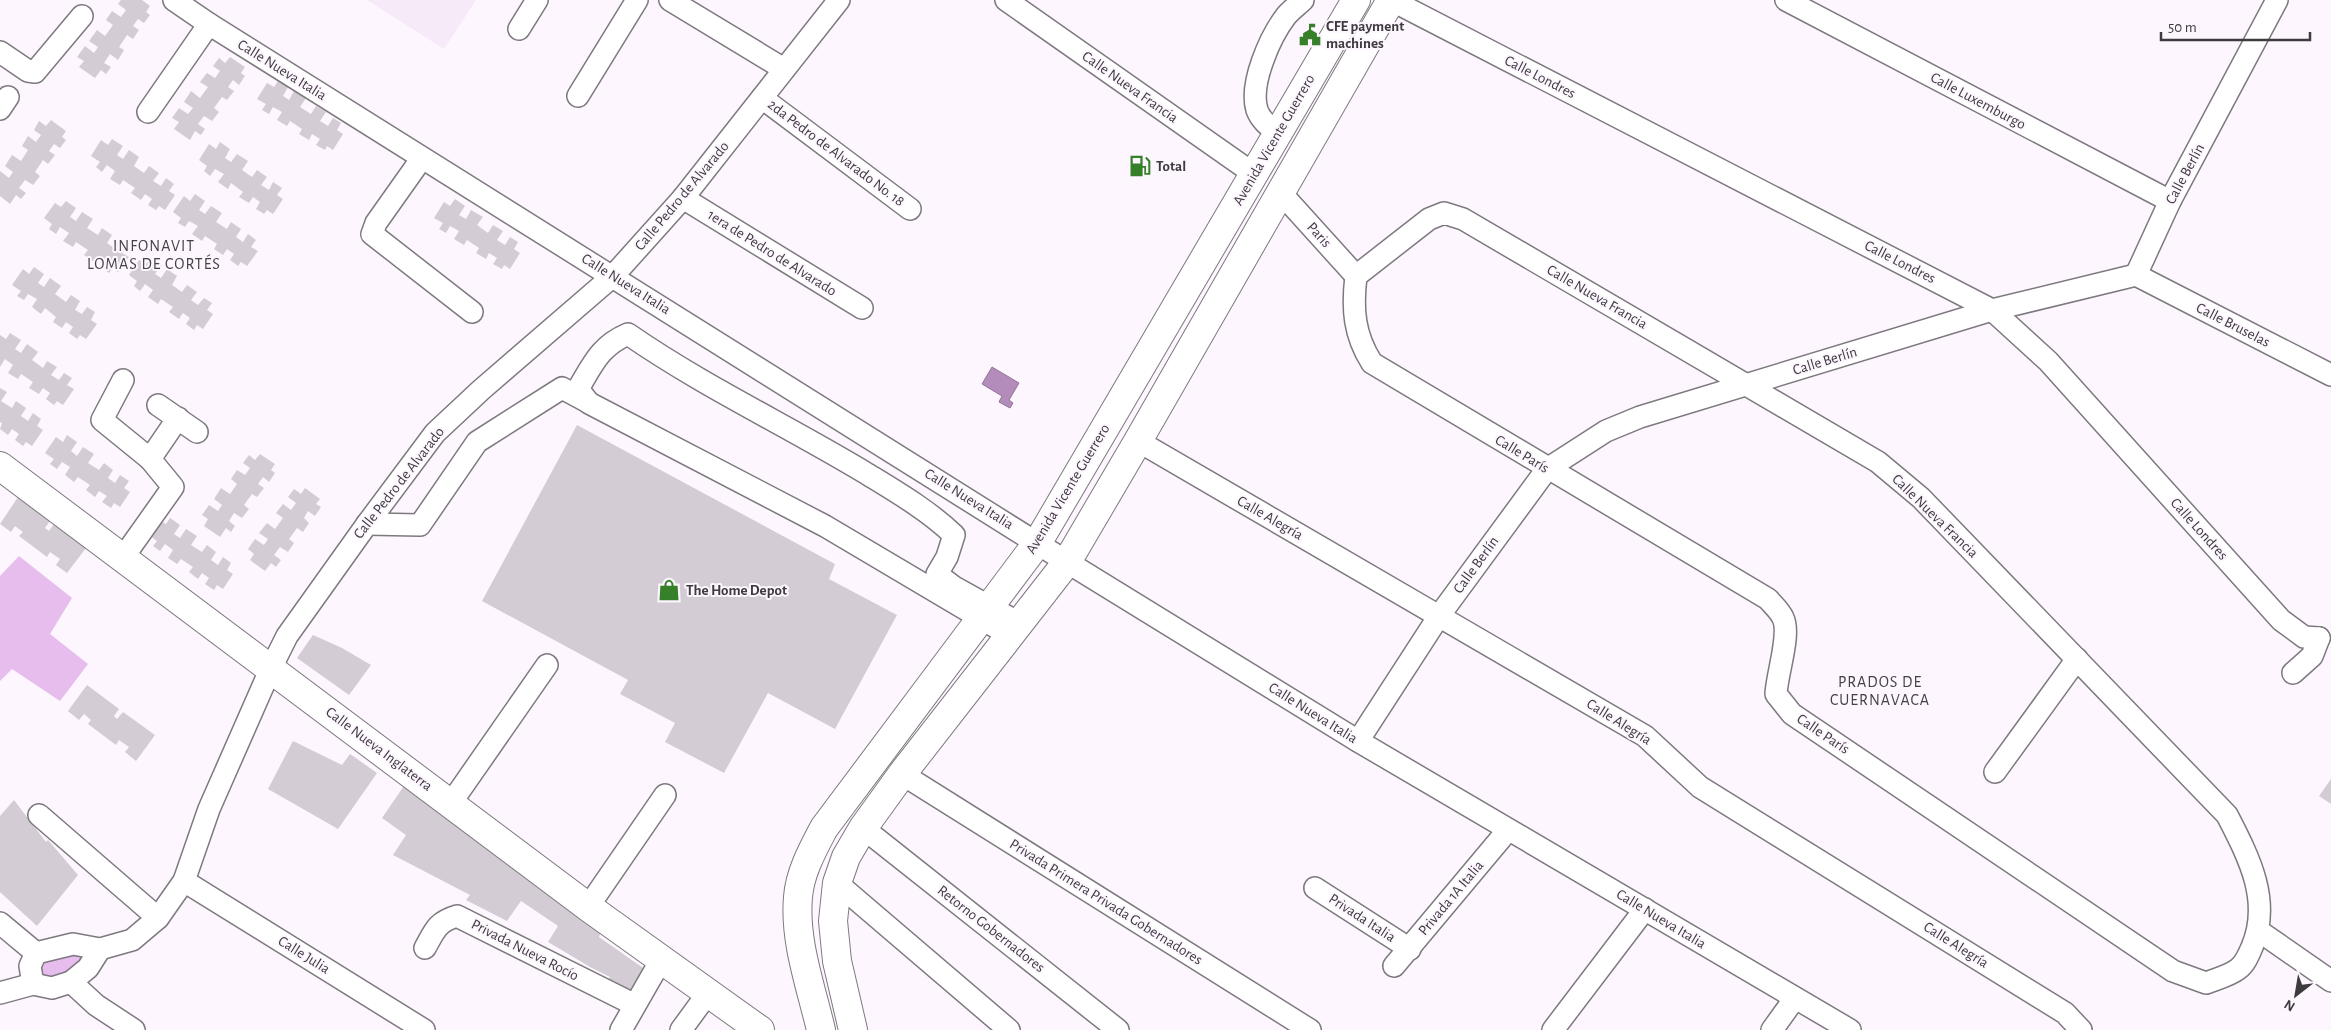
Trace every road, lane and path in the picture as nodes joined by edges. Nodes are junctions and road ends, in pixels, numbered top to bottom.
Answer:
1 (174, 0) edge
2 (537, 0) edge
3 (637, 0) edge
4 (670, 0) edge
5 (839, 0) edge
6 (1006, 0) edge
7 (1303, 0) edge
8 (1356, 0) edge
9 (1391, 0) edge
10 (1786, 0) edge
11 (2277, 0) edge
12 (82, 16) dead end
13 (209, 24) junction
14 (519, 30) dead end
15 (0, 52) edge
16 (784, 69) junction
17 (578, 96) dead end
18 (762, 98) junction
19 (148, 112) dead end
20 (1278, 133) junction
21 (422, 158) junction
22 (1254, 174) junction
23 (1281, 193) junction
24 (683, 198) junction
25 (2170, 201) junction
26 (910, 208) dead end
27 (2136, 275) junction
28 (613, 276) junction
29 (1356, 276) junction
30 (862, 308) dead end
31 (1992, 310) junction
32 (472, 312) dead end
33 (588, 372) junction
34 (2331, 375) edge
35 (123, 380) dead end
36 (1748, 384) junction
37 (562, 388) junction
38 (590, 403) junction
39 (158, 405) dead end
40 (178, 418) junction
41 (198, 432) dead end
42 (1138, 441) junction
43 (150, 459) junction
44 (0, 466) edge
45 (1548, 469) junction
46 (367, 524) junction
47 (1038, 542) junction
48 (122, 559) junction
49 (1067, 562) junction
50 (984, 612) junction
51 (1439, 616) junction
52 (1014, 629) junction
53 (2325, 635) edge
54 (2077, 659) junction
55 (547, 665) dead end
56 (271, 668) junction
57 (2293, 673) dead end
58 (1358, 741) junction
59 (1995, 772) dead end
60 (902, 774) junction
61 (665, 795) dead end
62 (451, 803) junction
63 (39, 815) dead end
64 (863, 828) junction
65 (1508, 830) junction
66 (184, 881) junction
67 (837, 882) junction
68 (1315, 888) dead end
69 (588, 907) junction
70 (1645, 909) junction
71 (158, 918) junction
72 (0, 923) edge
73 (2259, 931) junction
74 (426, 948) dead end
75 (100, 949) junction
76 (1410, 949) junction
77 (36, 954) junction
78 (661, 960) junction
79 (1394, 966) dead end
80 (2331, 981) edge
81 (71, 982) junction
82 (33, 984) junction
83 (0, 992) edge
84 (708, 993) junction
85 (1794, 998) junction
86 (635, 1005) junction
87 (134, 1030) edge
88 (424, 1030) edge
89 (621, 1030) edge
90 (681, 1030) edge
91 (760, 1030) edge
92 (821, 1030) edge
93 (853, 1030) edge
94 (1009, 1030) edge
95 (1118, 1030) edge
96 (1310, 1030) edge
97 (1553, 1030) edge
98 (1772, 1030) edge
99 (1850, 1030) edge
100 (2081, 1030) edge

1 - 13 street, Calle Nueva Italia
2 - 14 street
3 - 17 street
4 - 16 street
5 - 16 street, Calle Pedro de Alvarado
6 - 22 street, Calle Nueva Francia
7 - 20 street
8 - 20 main road, Avenida Vicente Guerrero
9 - 23 main road
9 - 31 street, Calle Londres
10 - 25 street, Calle Luxemburgo
11 - 25 street, Calle Berlín
12 - 15 street
13 - 19 street
13 - 21 street, Calle Nueva Italia
16 - 18 street, Calle Pedro de Alvarado
18 - 24 street, Calle Pedro de Alvarado
18 - 26 street, 2da Pedro de Alvarado No. 18
20 - 22 main road, Avenida Vicente Guerrero
21 - 28 street, Calle Nueva Italia
21 - 32 street
22 - 47 main road, Avenida Vicente Guerrero
23 - 29 street, Paris
23 - 42 main road
24 - 28 street, Calle Pedro de Alvarado
24 - 30 street, 1era de Pedro de Alvarado
25 - 27 street, Calle Berlín
27 - 31 street, Calle Berlín
27 - 34 street, Calle Bruselas
28 - 46 street, Calle Pedro de Alvarado
28 - 47 street, Calle Nueva Italia
29 - 36 street, Calle Nueva Francia
29 - 45 street, Calle París
31 - 36 street, Calle Berlín
31 - 53 street, Calle Londres
33 - 37 street
33 - 38 street
33 - 50 street
35 - 43 street
36 - 45 street, Calle Berlín
36 - 54 street, Calle Nueva Francia
37 - 38 street
37 - 46 street
38 - 50 street
39 - 40 street
40 - 41 street
40 - 43 street
42 - 49 main road
42 - 51 street, Calle Alegría
43 - 48 street
44 - 48 main road, Calle Nueva Inglaterra
45 - 51 street, Calle Berlín
45 - 73 street, Calle París
46 - 56 street, Calle Pedro de Alvarado
47 - 49 street, Calle Nueva Italia
47 - 50 main road, Avenida Vicente Guerrero
48 - 56 main road, Calle Nueva Inglaterra
49 - 52 main road
49 - 58 street, Calle Nueva Italia
50 - 52 street
50 - 92 main road, Avenida Vicente Guerrero
51 - 58 street, Calle Berlín
51 - 100 street, Calle Alegría
52 - 60 main road
53 - 57 street
54 - 59 street
54 - 73 street, Calle Nueva Francia
55 - 62 street
56 - 62 main road, Calle Nueva Inglaterra
56 - 66 street, Calle Pedro de Alvarado
58 - 65 street, Calle Nueva Italia
60 - 64 main road
60 - 96 street, Privada Primera Privada Gobernadores
61 - 69 street
62 - 69 main road, Calle Nueva Inglaterra
63 - 71 street
64 - 67 main road
64 - 95 street, Retorno Gobernadores
65 - 70 street, Calle Nueva Italia
65 - 76 street, Privada 1A Italia
66 - 71 street, Calle Pedro de Alvarado
66 - 88 street, Calle Julia
67 - 93 main road
67 - 94 street
68 - 76 street, Privada Italia
69 - 78 main road, Calle Nueva Inglaterra
70 - 85 street, Calle Nueva Italia
70 - 97 street
71 - 75 street, Calle Pedro de Alvarado
72 - 77 street
73 - 80 street
74 - 86 street, Privada Nueva Rocío
75 - 77 street, Calle Pedro de Alvarado
75 - 81 street
76 - 79 street, Privada 1A Italia
77 - 82 street
78 - 84 main road, Calle Nueva Inglaterra
78 - 86 street
81 - 82 street
81 - 87 street
82 - 83 street
84 - 90 street
84 - 91 main road, Calle Nueva Inglaterra
85 - 98 street
85 - 99 street, Calle Nueva Italia
86 - 89 street

